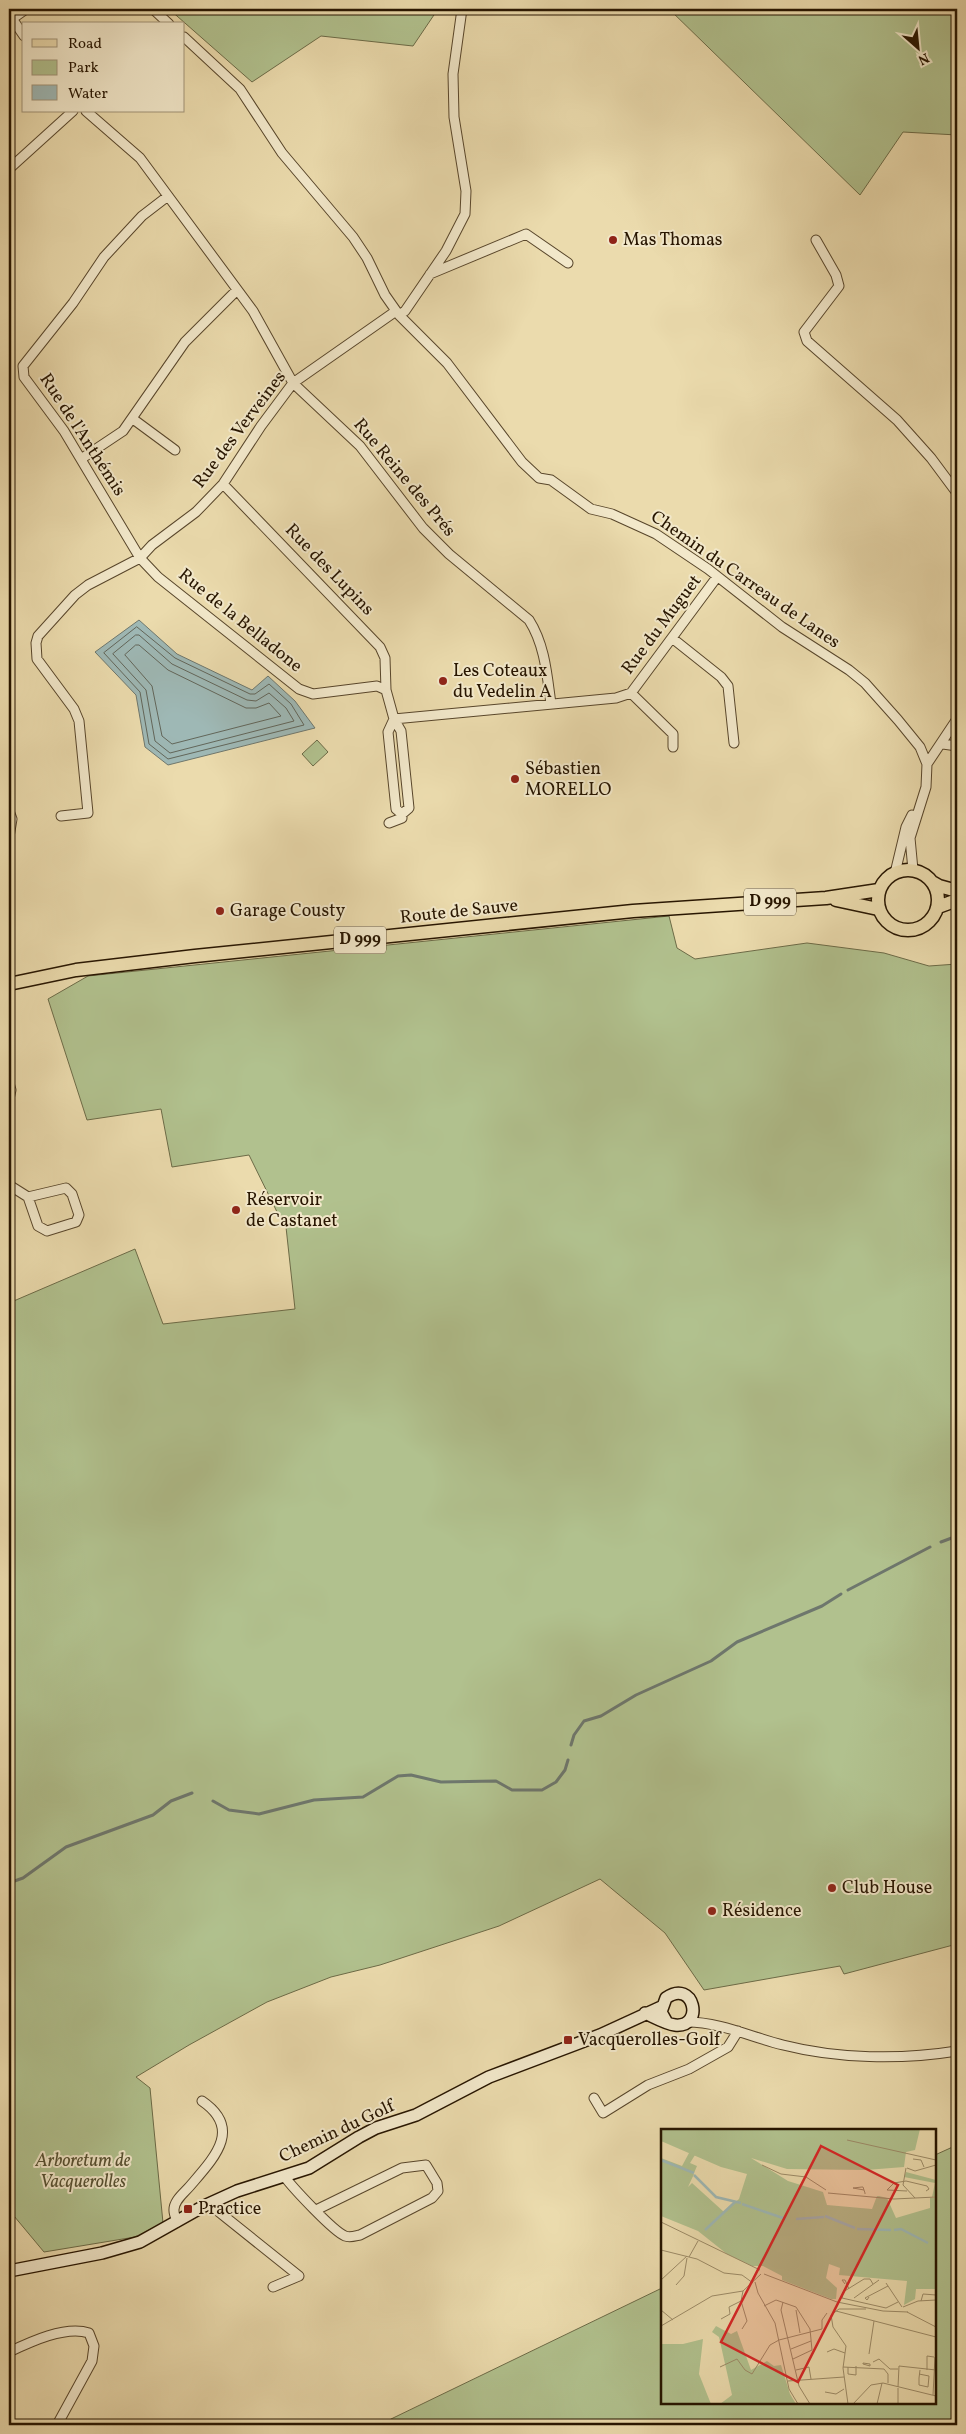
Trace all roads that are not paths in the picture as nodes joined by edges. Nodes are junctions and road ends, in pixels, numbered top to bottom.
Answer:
1 (26, 9) edge
2 (153, 9) edge
3 (462, 9) edge
4 (10, 18) edge
5 (167, 22) edge
6 (22, 33) edge
7 (185, 38) edge
8 (72, 112) edge
9 (87, 112) edge
10 (9, 169) edge
11 (168, 196) junction
12 (816, 240) dead end
13 (568, 263) dead end
14 (430, 274) junction
15 (237, 290) junction
16 (398, 313) junction
17 (293, 383) junction
18 (133, 419) junction
19 (175, 450) dead end
20 (81, 459) junction
21 (223, 484) junction
22 (957, 493) edge
23 (140, 558) junction
24 (717, 577) junction
25 (672, 638) junction
26 (386, 690) junction
27 (631, 693) junction
28 (551, 704) junction
29 (394, 719) junction
30 (957, 719) edge
31 (734, 743) dead end
32 (942, 744) junction
33 (957, 746) edge
34 (673, 747) dead end
35 (927, 764) junction
36 (920, 802) junction
37 (9, 811) edge
38 (402, 814) junction
39 (61, 816) dead end
40 (389, 823) dead end
41 (9, 837) edge
42 (913, 870) junction
43 (895, 873) junction
44 (932, 882) junction
45 (879, 890) junction
46 (957, 891) edge
47 (826, 898) junction
48 (957, 900) edge
49 (938, 907) junction
50 (878, 909) junction
51 (9, 984) edge
52 (9, 1083) edge
53 (9, 1099) edge
54 (9, 1185) edge
55 (28, 1197) junction
56 (661, 2007) junction
57 (693, 2011) junction
58 (645, 2014) junction
59 (666, 2021) junction
60 (687, 2022) junction
61 (706, 2023) junction
62 (738, 2031) junction
63 (957, 2051) edge
64 (594, 2098) dead end
65 (202, 2101) dead end
66 (284, 2176) junction
67 (209, 2204) junction
68 (316, 2210) junction
69 (177, 2222) junction
70 (9, 2270) edge
71 (273, 2287) dead end
72 (9, 2352) edge
73 (57, 2425) edge

1 - 4 street
2 - 5 street
3 - 14 street, Rue des Verveines
4 - 6 street
7 - 16 street, Chemin du Carreau de Lanes
8 - 10 street
9 - 11 street, Rue Reine des Prés
11 - 15 street, Rue Reine des Prés
11 - 20 street, Rue de l'Anthémis
12 - 22 street
13 - 14 street
14 - 16 street, Rue des Verveines
15 - 17 street, Rue Reine des Prés
15 - 18 street
16 - 17 street, Rue des Verveines
16 - 24 street, Chemin du Carreau de Lanes
17 - 21 street, Rue des Verveines
17 - 28 street, Rue Reine des Prés
18 - 19 street
18 - 20 street
20 - 23 street, Rue de l'Anthémis
21 - 23 street, Rue des Verveines
21 - 26 street, Rue des Lupins
23 - 26 street, Rue de la Belladone
23 - 39 street, Rue des Verveines
24 - 25 street, Rue du Muguet
24 - 35 street, Chemin du Carreau de Lanes
25 - 27 street, Rue du Muguet
25 - 31 street
26 - 29 street
27 - 28 street, Rue du Muguet
27 - 34 street
28 - 29 street, Rue du Muguet
29 - 38 street
29 - 38 street
30 - 32 street
32 - 33 street
32 - 35 street
35 - 36 street
36 - 42 street
36 - 43 street
37 - 41 street
38 - 40 street
42 - 43 main road
42 - 44 main road
43 - 45 main road
44 - 46 main road
44 - 49 main road
45 - 47 main road, Route de Sauve / D 999
45 - 50 main road
47 - 50 main road, Route de Sauve / D 999
47 - 51 main road, Route de Sauve / D 999
48 - 49 main road
49 - 50 main road
52 - 53 street
54 - 55 street
55 - 55 street
56 - 57 street
56 - 58 street, Chemin du Golf
56 - 59 street
57 - 60 street
57 - 61 street
58 - 59 street
58 - 66 street, Chemin du Golf
59 - 60 street
60 - 61 street
61 - 62 street
62 - 63 street
62 - 64 street
65 - 69 street
66 - 67 street, Chemin du Golf
66 - 68 street
67 - 69 street, Chemin du Golf
67 - 71 street
68 - 68 street
69 - 70 street, Chemin du Golf
72 - 73 street

